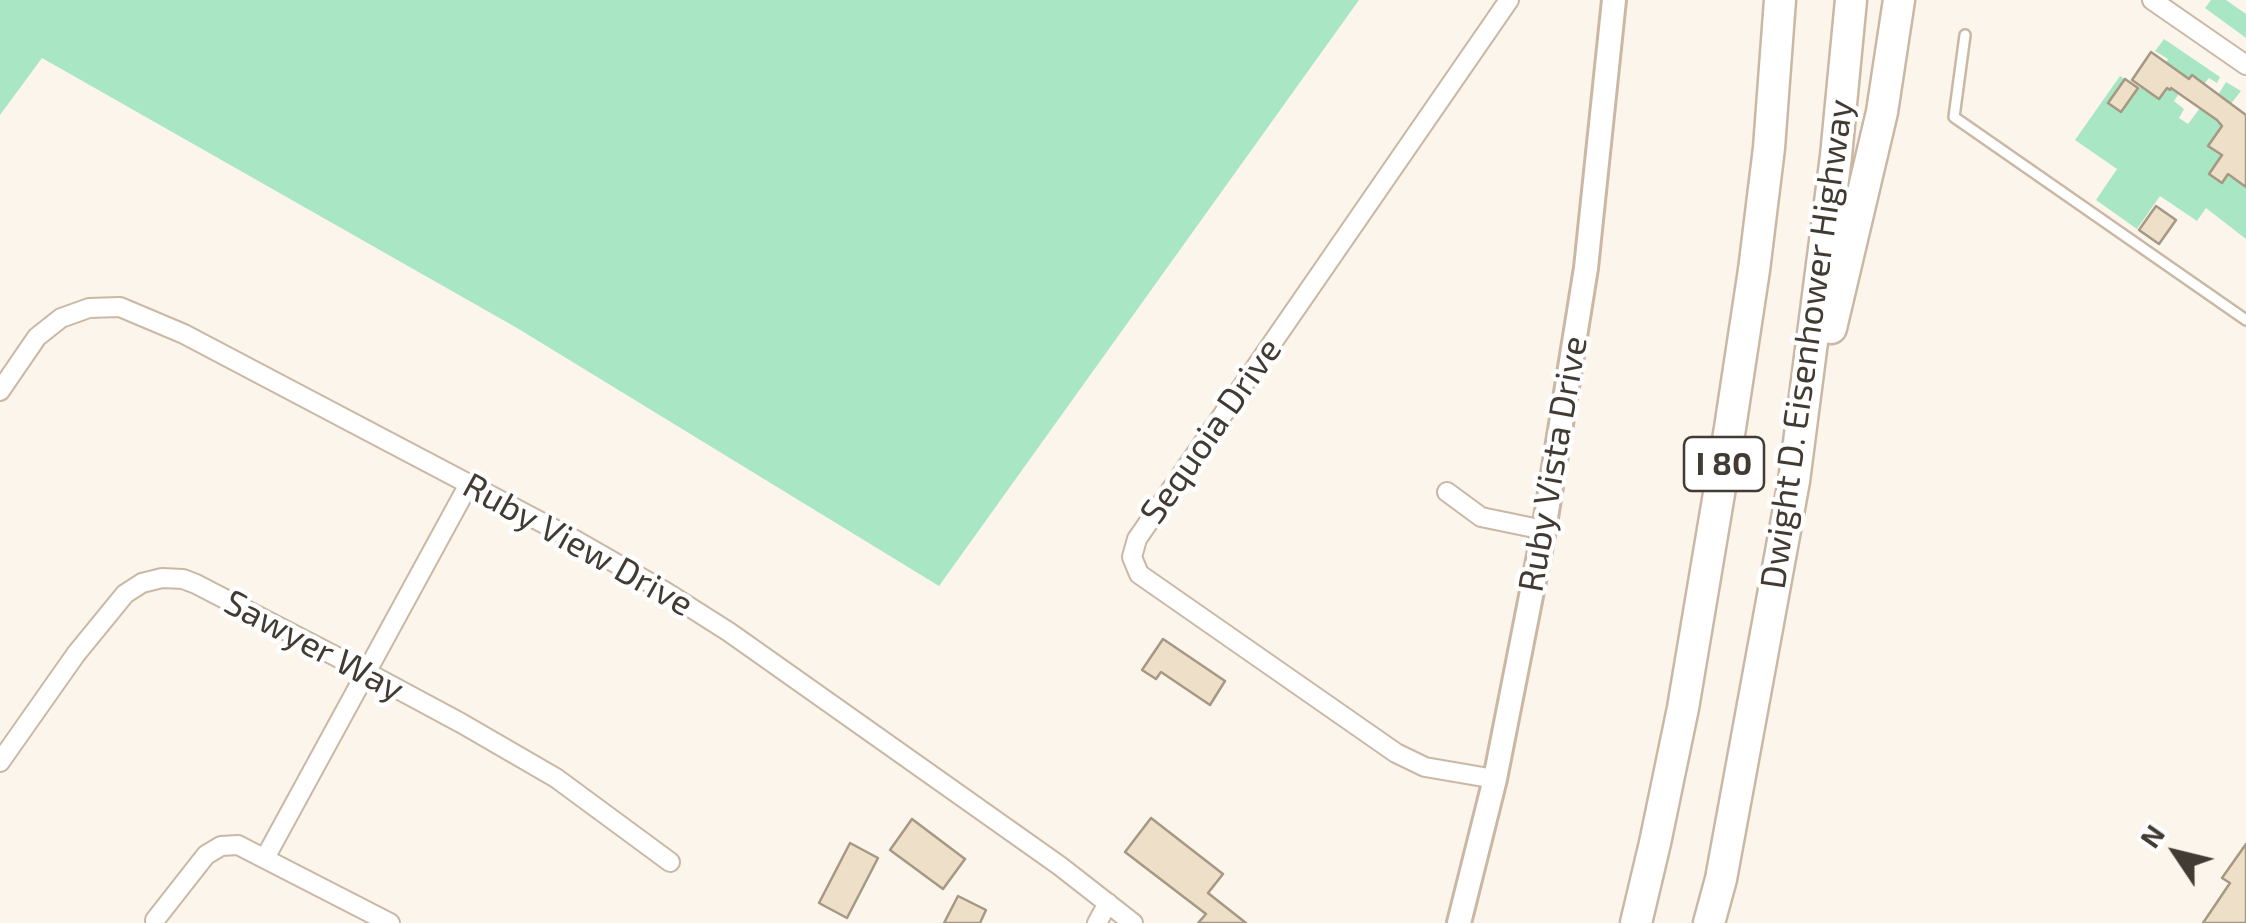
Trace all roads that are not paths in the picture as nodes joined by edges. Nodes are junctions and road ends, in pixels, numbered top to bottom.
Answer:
1 (1509, 0) edge
2 (1614, 0) edge
3 (1780, 0) edge
4 (1851, 0) edge
5 (1899, 0) edge
6 (2152, 0) edge
7 (1965, 34) dead end
8 (2246, 65) edge
9 (2246, 320) edge
10 (0, 391) edge
11 (1794, 481) junction
12 (469, 484) junction
13 (1447, 492) dead end
14 (1544, 530) junction
15 (368, 674) junction
16 (0, 762) edge
17 (1495, 779) junction
18 (265, 858) junction
19 (670, 862) dead end
20 (1108, 903) junction
21 (156, 920) dead end
22 (390, 923) edge
23 (1096, 923) edge
24 (1134, 923) edge
25 (1459, 923) edge
26 (1636, 923) edge
27 (1709, 923) edge

1 - 17 street, Sequoia Drive
2 - 14 street, Ruby Vista Drive
3 - 26 highway, Dwight D. Eisenhower Highway / I 80
4 - 11 highway, Dwight D. Eisenhower Highway / I 80
5 - 11 highway
6 - 8 street
7 - 9 lane
10 - 12 street, Ruby View Drive
11 - 27 highway, Dwight D. Eisenhower Highway / I 80
12 - 15 street
12 - 20 street, Ruby View Drive
13 - 14 street
14 - 17 street, Ruby Vista Drive
15 - 16 street, Sawyer Way
15 - 18 street
15 - 19 street, Sawyer Way
17 - 25 street, Ruby Vista Drive
18 - 21 street
18 - 22 street
20 - 23 street
20 - 24 street, Ruby View Drive

